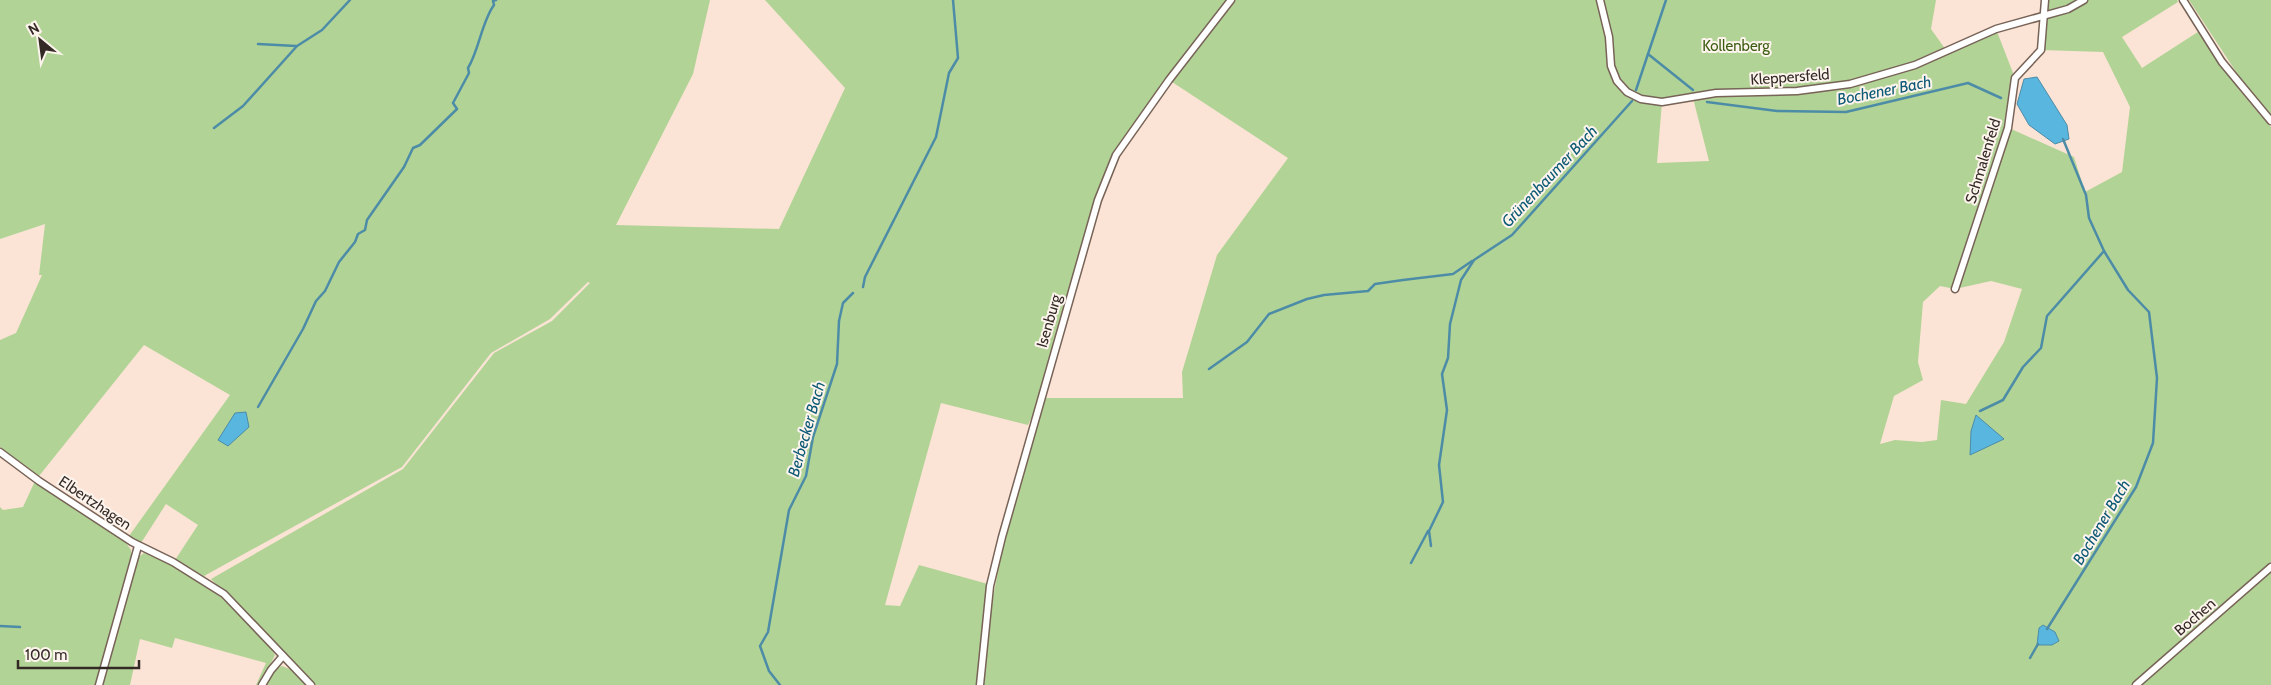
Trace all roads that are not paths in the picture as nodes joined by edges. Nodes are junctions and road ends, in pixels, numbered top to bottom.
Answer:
1 (1231, 0) edge
2 (1600, 0) edge
3 (2045, 0) edge
4 (2084, 0) edge
5 (2183, 0) edge
6 (2044, 17) junction
7 (2271, 121) edge
8 (1955, 289) dead end
9 (0, 452) edge
10 (138, 546) junction
11 (2271, 567) edge
12 (283, 656) junction
13 (99, 685) edge
14 (262, 685) edge
15 (311, 685) edge
16 (980, 685) edge
17 (2136, 685) edge

1 - 16 street, Isenburg
2 - 6 street, Kleppersfeld
3 - 6 street
4 - 6 street, Kleppersfeld
5 - 7 street
6 - 8 street, Schmalenfeld
9 - 10 street, Elbertzhagen
10 - 12 street, Elbertzhagen
10 - 13 street
11 - 17 street, Bochen
12 - 14 street
12 - 15 street, Elbertzhagen

